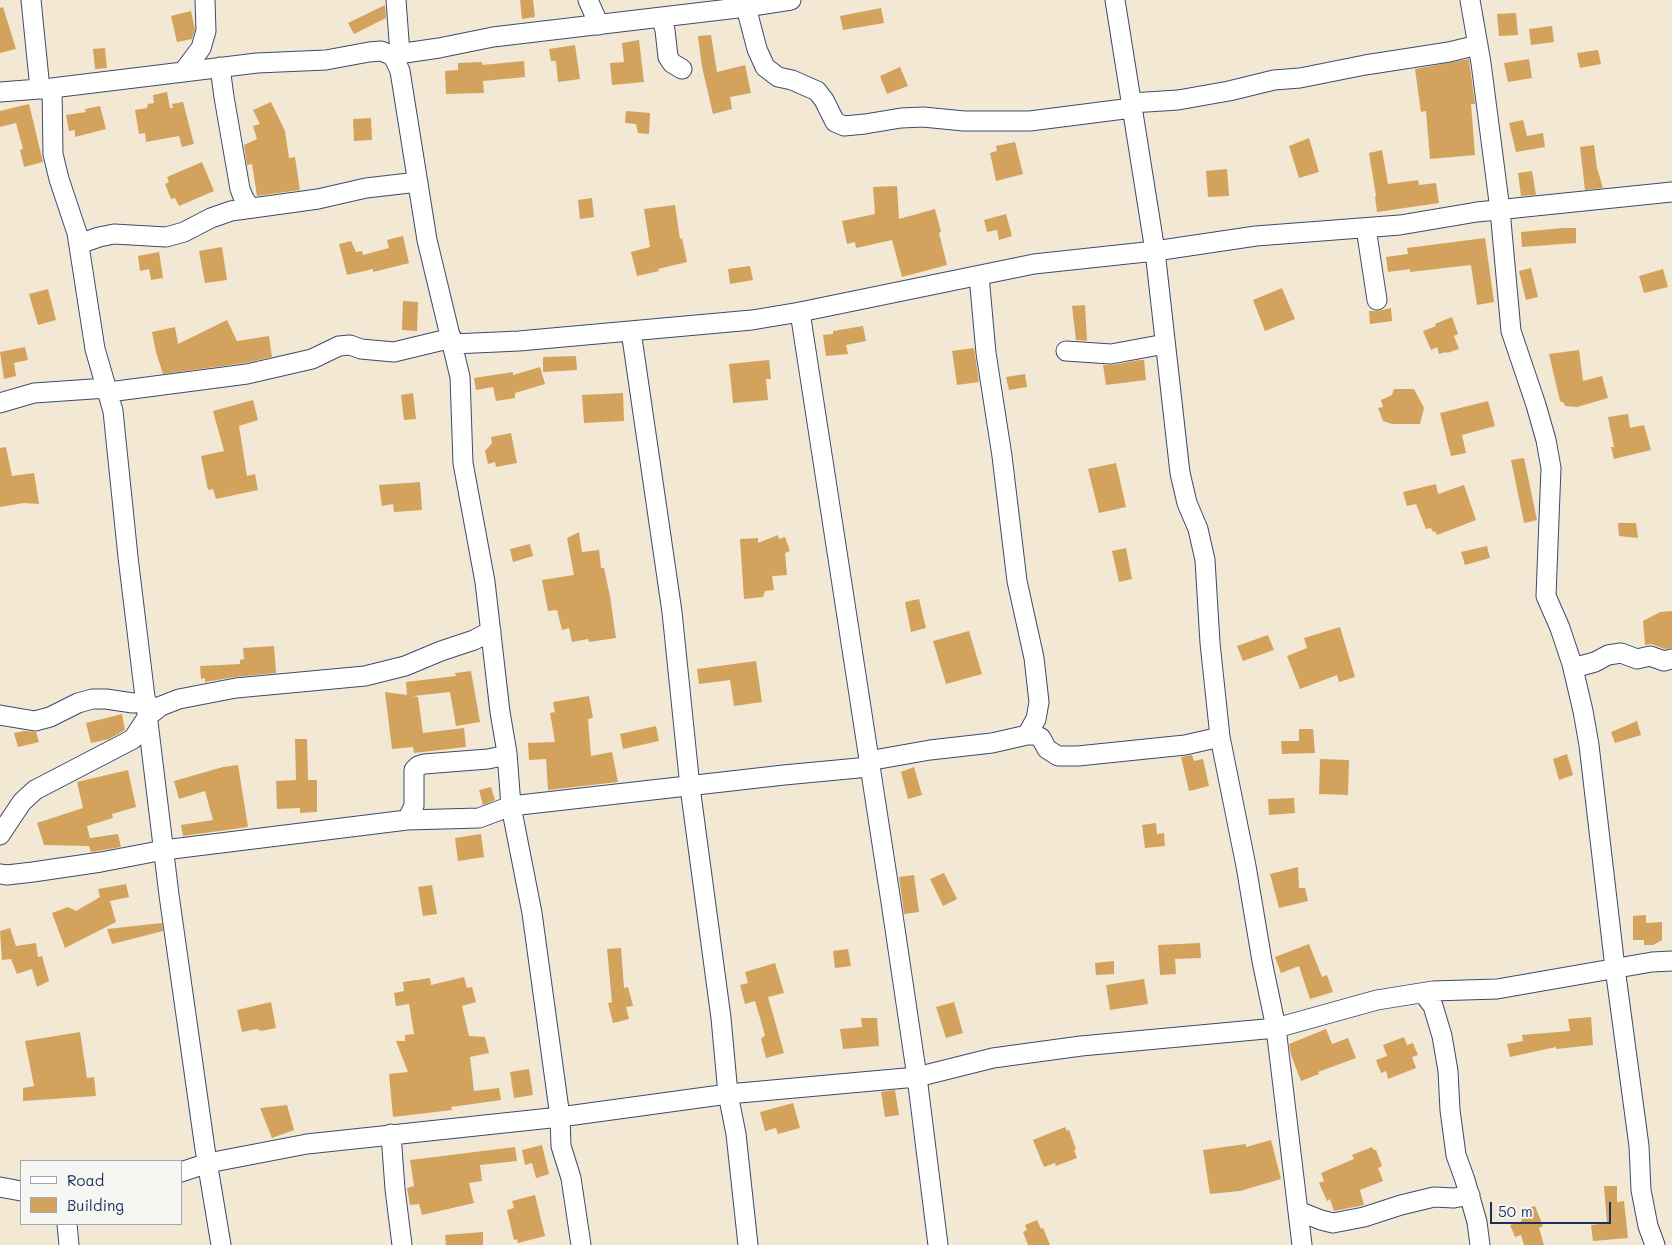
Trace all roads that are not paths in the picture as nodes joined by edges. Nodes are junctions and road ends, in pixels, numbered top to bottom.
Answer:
1 (31, 0) edge
2 (205, 0) edge
3 (396, 0) edge
4 (588, 0) edge
5 (791, 0) edge
6 (1115, 0) edge
7 (1470, 0) edge
8 (738, 5) edge
9 (661, 17) junction
10 (599, 25) junction
11 (1478, 45) junction
12 (396, 54) junction
13 (220, 67) junction
14 (682, 69) dead end
15 (183, 72) junction
16 (46, 88) junction
17 (0, 92) edge
18 (1132, 105) junction
19 (418, 182) junction
20 (1672, 192) edge
21 (250, 207) junction
22 (1500, 210) junction
23 (1366, 228) junction
24 (79, 244) junction
25 (1155, 251) junction
26 (979, 276) junction
27 (1377, 300) dead end
28 (800, 312) junction
29 (631, 331) junction
30 (452, 341) junction
31 (1165, 344) junction
32 (1066, 351) dead end
33 (108, 390) junction
34 (0, 403) edge
35 (491, 631) junction
36 (1672, 659) edge
37 (1573, 668) junction
38 (147, 709) junction
39 (0, 716) edge
40 (1027, 735) junction
41 (1220, 737) junction
42 (507, 755) junction
43 (868, 764) junction
44 (690, 787) junction
45 (511, 806) junction
46 (407, 820) junction
47 (0, 835) edge
48 (164, 850) junction
49 (0, 874) edge
50 (1672, 961) edge
51 (1615, 968) junction
52 (1423, 993) junction
53 (1276, 1028) junction
54 (917, 1076) junction
55 (728, 1094) junction
56 (560, 1116) junction
57 (391, 1134) junction
58 (208, 1163) junction
59 (182, 1172) edge
60 (0, 1187) edge
61 (20, 1191) edge
62 (1470, 1196) junction
63 (1298, 1211) junction
64 (67, 1225) edge
65 (69, 1245) edge
66 (221, 1245) edge
67 (402, 1245) edge
68 (581, 1245) edge
69 (748, 1245) edge
70 (938, 1245) edge
71 (1302, 1245) edge
72 (1480, 1245) edge
73 (1655, 1245) edge

1 - 16 street
2 - 15 street
3 - 12 street
4 - 10 street
5 - 8 street
6 - 18 street
7 - 11 street
8 - 9 street
8 - 18 street
9 - 10 street
9 - 14 street
10 - 12 street
11 - 18 street
11 - 22 street
12 - 13 street
12 - 19 street
13 - 15 street
13 - 21 street
15 - 16 street
16 - 17 street
16 - 24 street
18 - 25 street
19 - 21 street
19 - 30 street
20 - 22 street
21 - 24 street
22 - 23 street
22 - 37 street
23 - 25 street
23 - 27 street
24 - 33 street
25 - 26 street
25 - 31 street
26 - 28 street
26 - 40 street
28 - 29 street
28 - 43 street
29 - 30 street
29 - 44 street
30 - 33 street
30 - 35 street
31 - 32 street
31 - 41 street
33 - 34 street
33 - 38 street
35 - 38 street
35 - 42 street
36 - 37 street
37 - 51 street
38 - 39 street
38 - 47 street
38 - 48 street
40 - 41 street
40 - 43 street
41 - 53 street
42 - 45 street
42 - 46 street
43 - 44 street
43 - 54 street
44 - 45 street
44 - 55 street
45 - 46 street
45 - 56 street
46 - 48 street
48 - 49 street
48 - 58 street
50 - 51 street
51 - 52 street
51 - 73 street
52 - 53 street
52 - 62 street
53 - 54 street
53 - 63 street
54 - 55 street
54 - 70 street
55 - 56 street
55 - 69 street
56 - 57 street
56 - 68 street
57 - 58 street
57 - 67 street
58 - 59 street
58 - 66 street
60 - 61 street
62 - 63 street
62 - 72 street
63 - 71 street
64 - 65 street

